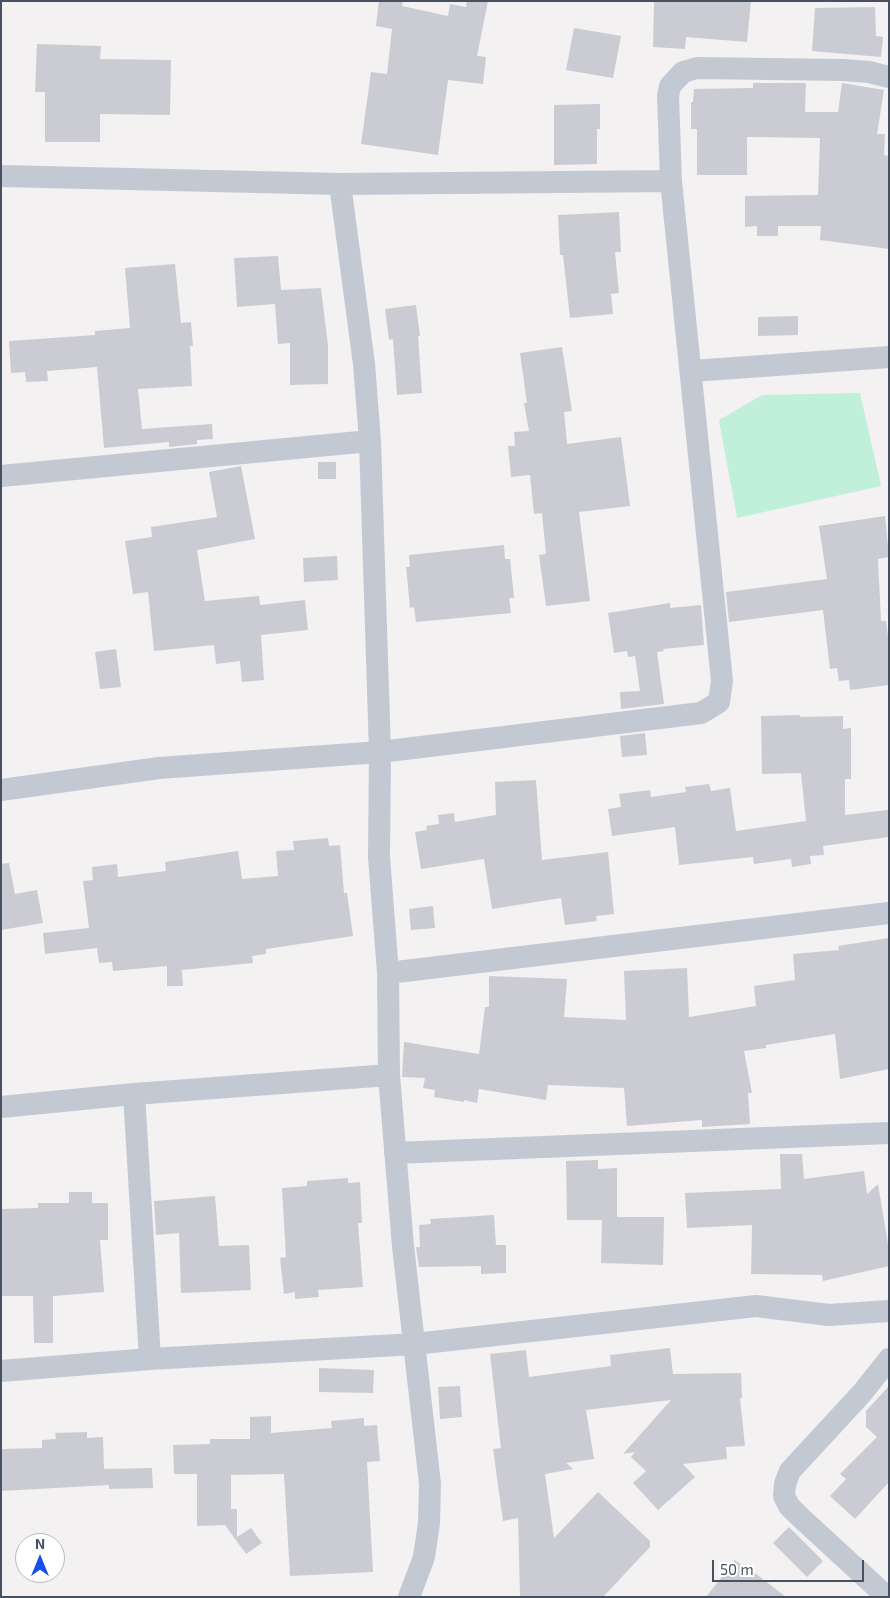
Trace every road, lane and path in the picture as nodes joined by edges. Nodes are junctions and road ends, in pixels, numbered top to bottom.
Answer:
1 (889, 77) edge
2 (1, 176) edge
3 (671, 181) junction
4 (340, 184) junction
5 (889, 357) edge
6 (692, 371) junction
7 (370, 440) junction
8 (1, 476) edge
9 (380, 752) junction
10 (1, 790) edge
11 (889, 913) edge
12 (388, 973) junction
13 (389, 1075) junction
14 (134, 1094) junction
15 (1, 1107) edge
16 (889, 1133) edge
17 (394, 1153) junction
18 (889, 1311) edge
19 (415, 1344) junction
20 (150, 1359) junction
21 (889, 1359) edge
22 (1, 1370) edge
23 (409, 1597) edge
24 (887, 1597) edge

1 - 3 street
2 - 4 street
3 - 4 street
3 - 6 street
4 - 7 street
5 - 6 street
6 - 9 street
7 - 8 street
7 - 9 street
9 - 10 street
9 - 12 street
11 - 12 street
12 - 13 street
13 - 14 street
13 - 17 street
14 - 15 street
14 - 20 street
16 - 17 street
17 - 19 street
18 - 19 street
19 - 20 street
19 - 23 street
20 - 22 street
21 - 24 street

